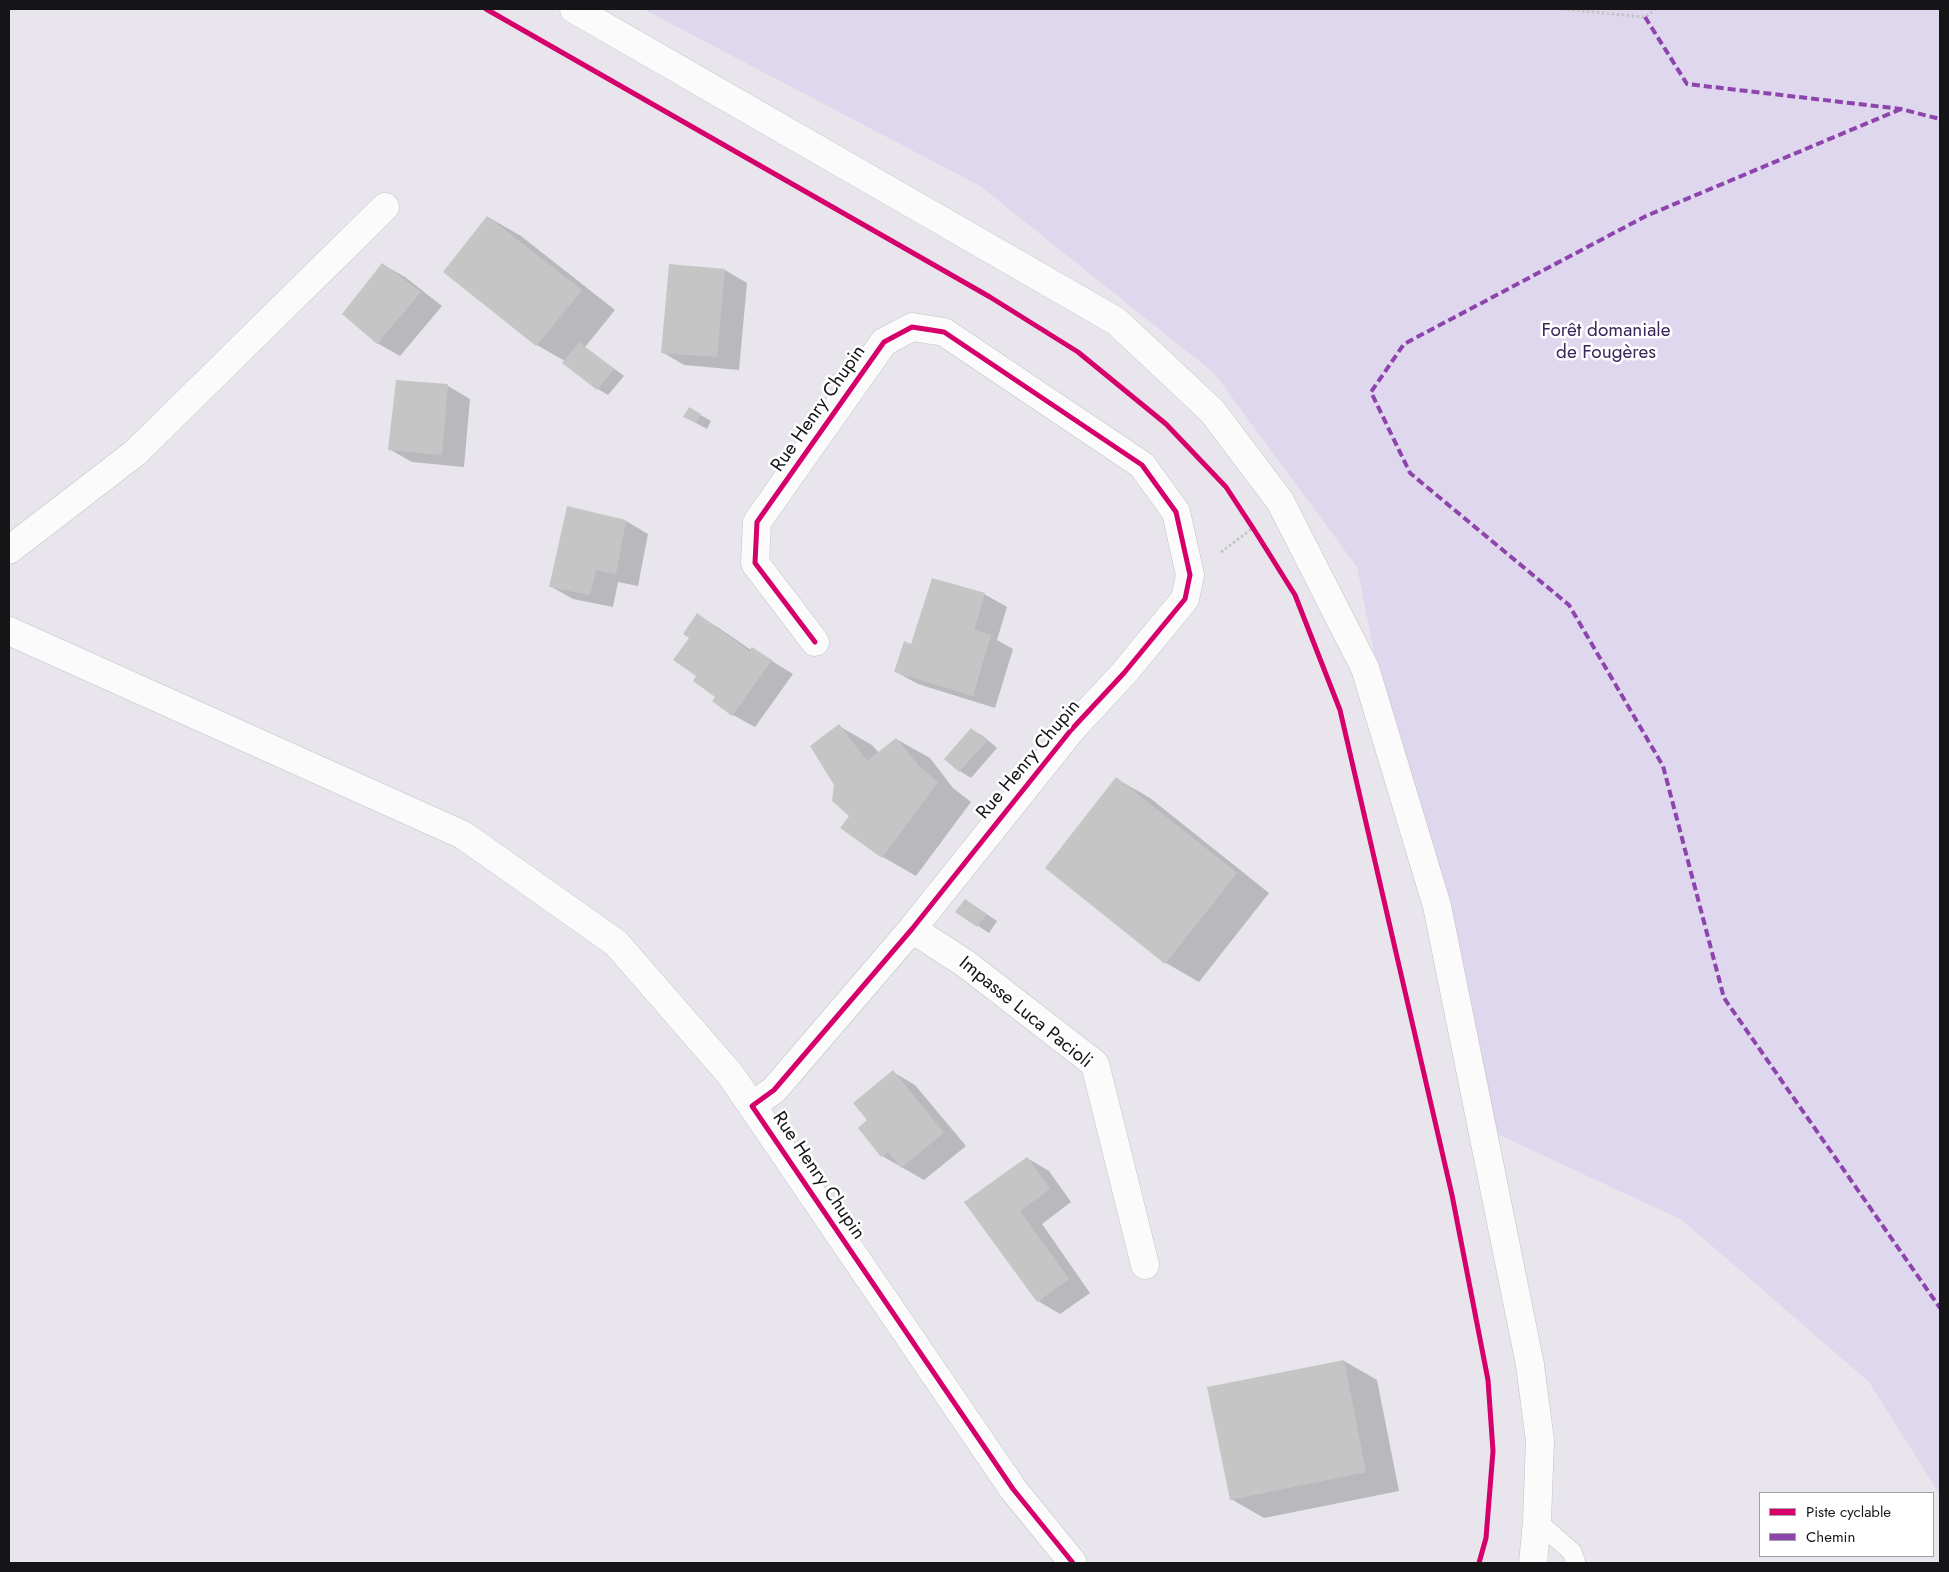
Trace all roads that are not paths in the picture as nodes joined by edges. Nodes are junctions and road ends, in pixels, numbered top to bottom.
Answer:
1 (574, 9) edge
2 (385, 207) dead end
3 (9, 550) edge
4 (9, 631) edge
5 (815, 642) dead end
6 (912, 929) junction
7 (752, 1106) junction
8 (1145, 1265) dead end
9 (1537, 1521) junction
10 (1532, 1561) edge
11 (1074, 1563) edge
12 (1576, 1563) edge

1 - 9 street
2 - 3 street
4 - 7 street
5 - 6 street, Rue Henry Chupin
6 - 7 street, Rue Henry Chupin
6 - 8 street, Impasse Luca Pacioli
7 - 11 street, Rue Henry Chupin
9 - 10 street
9 - 12 lane

